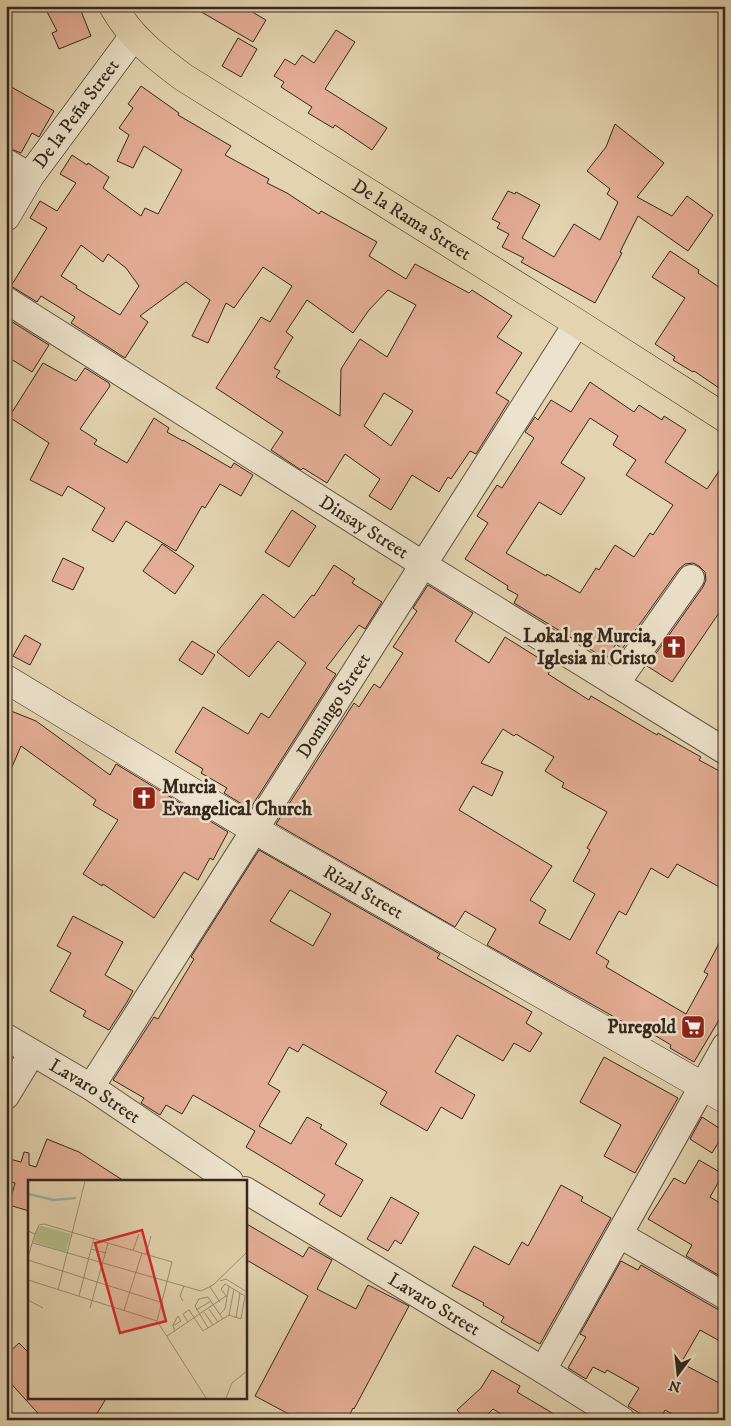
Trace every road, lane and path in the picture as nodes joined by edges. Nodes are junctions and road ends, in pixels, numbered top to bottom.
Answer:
1 (113, 6) edge
2 (133, 36) junction
3 (6, 162) edge
4 (30, 176) junction
5 (6, 217) edge
6 (6, 300) edge
7 (577, 323) junction
8 (725, 418) edge
9 (424, 565) junction
10 (691, 578) dead end
11 (6, 679) edge
12 (616, 684) junction
13 (725, 751) edge
14 (255, 830) junction
15 (6, 1037) edge
16 (725, 1046) edge
17 (32, 1053) junction
18 (701, 1086) junction
19 (91, 1087) junction
20 (6, 1096) edge
21 (725, 1100) edge
22 (203, 1174) edge
23 (226, 1180) edge
24 (246, 1191) edge
25 (620, 1235) junction
26 (725, 1296) edge
27 (544, 1370) junction
28 (622, 1420) edge

1 - 2 highway, De la Rama Street
2 - 4 street, De la Peña Street
2 - 7 highway, De la Rama Street
3 - 4 street
4 - 5 street, De la Peña Street
6 - 9 street, Dinsay Street
7 - 8 highway, De la Rama Street
7 - 9 street, Domingo Street
9 - 12 street, Dinsay Street
9 - 14 street, Domingo Street
10 - 12 street
11 - 14 street, Rizal Street
12 - 13 street, Dinsay Street
14 - 18 street, Rizal Street
14 - 19 street, Domingo Street
15 - 17 street, Lavaro Street
16 - 18 street
17 - 19 street, Lavaro Street
17 - 20 street
18 - 21 street, Rizal Street
18 - 25 street
19 - 22 street, Lavaro Street
22 - 23 street, Lavaro Street
24 - 27 street, Lavaro Street
25 - 26 street
25 - 27 street
27 - 28 street, Lavaro Street

